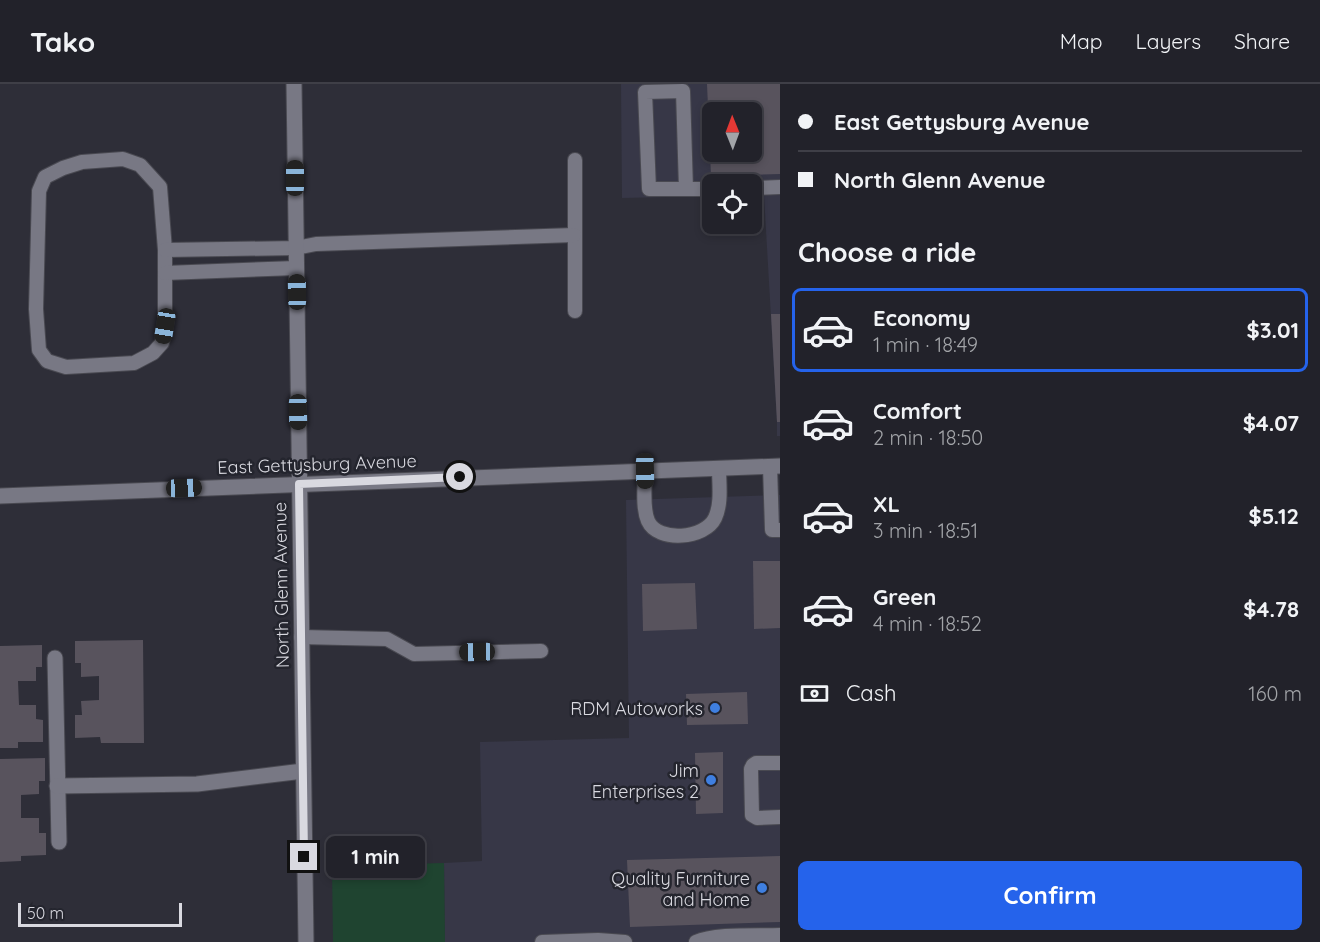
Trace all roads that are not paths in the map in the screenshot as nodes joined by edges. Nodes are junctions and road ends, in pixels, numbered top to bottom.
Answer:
1 (294, 84) edge
2 (575, 160) dead end
3 (780, 187) edge
4 (762, 188) edge
5 (686, 189) junction
6 (702, 189) edge
7 (574, 235) junction
8 (296, 248) junction
9 (165, 250) junction
10 (296, 268) junction
11 (165, 273) junction
12 (575, 311) dead end
13 (775, 466) edge
14 (718, 468) junction
15 (645, 471) junction
16 (299, 484) junction
17 (0, 496) edge
18 (780, 530) edge
19 (301, 637) junction
20 (541, 651) dead end
21 (55, 658) dead end
22 (780, 763) edge
23 (303, 771) junction
24 (57, 786) junction
25 (780, 818) edge
26 (59, 842) dead end
27 (780, 935) edge
28 (306, 942) edge
29 (542, 942) edge
30 (626, 942) edge
31 (696, 942) edge

1 - 8 street, North Glenn Avenue
2 - 7 lane
3 - 4 lane
5 - 5 lane
5 - 6 lane
7 - 8 lane
7 - 12 lane
8 - 9 lane
8 - 10 street, North Glenn Avenue
9 - 11 lane
9 - 11 lane
10 - 11 lane
10 - 16 street, North Glenn Avenue
13 - 14 street, East Gettysburg Avenue
13 - 18 lane
14 - 15 street, East Gettysburg Avenue
14 - 15 lane
15 - 16 street, East Gettysburg Avenue
16 - 17 street, East Gettysburg Avenue
16 - 19 street, North Glenn Avenue
19 - 20 lane
19 - 23 street, North Glenn Avenue
21 - 24 street
22 - 25 lane
23 - 24 street
23 - 28 street, North Glenn Avenue
24 - 26 street
27 - 31 lane
29 - 30 lane

